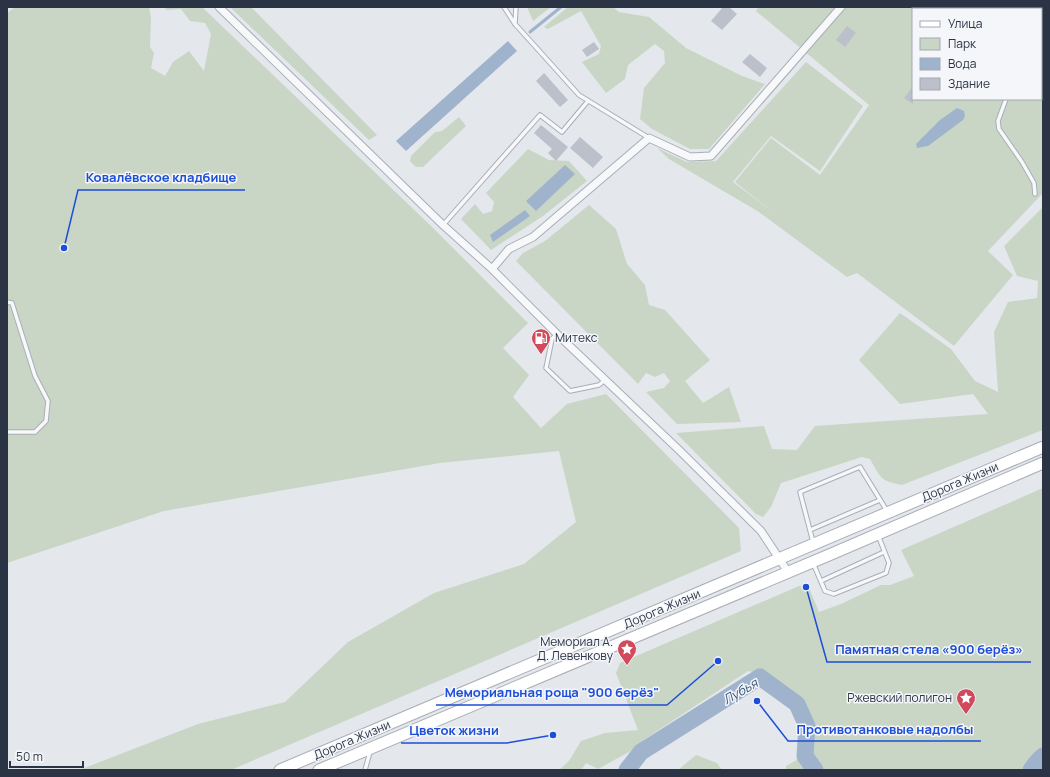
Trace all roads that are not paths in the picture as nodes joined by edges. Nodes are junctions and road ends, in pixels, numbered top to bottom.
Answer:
1 (219, 7) edge
2 (504, 7) edge
3 (516, 7) edge
4 (841, 7) edge
5 (515, 24) junction
6 (1006, 100) edge
7 (588, 101) junction
8 (649, 138) junction
9 (1035, 194) dead end
10 (443, 225) junction
11 (492, 269) junction
12 (7, 302) edge
13 (557, 334) junction
14 (605, 380) junction
15 (7, 432) edge
16 (1043, 447) edge
17 (1043, 463) edge
18 (880, 500) junction
19 (888, 513) junction
20 (810, 530) junction
21 (877, 534) junction
22 (814, 545) junction
23 (884, 552) junction
24 (780, 559) junction
25 (812, 562) junction
26 (788, 572) junction
27 (821, 581) junction
28 (371, 748) junction
29 (280, 770) edge
30 (319, 770) edge
31 (365, 770) edge

1 - 10 street
2 - 5 lane
3 - 5 lane
4 - 8 street
5 - 7 lane
6 - 9 lane
7 - 8 lane
7 - 10 lane
8 - 11 street
10 - 11 street
11 - 13 street
12 - 15 lane
13 - 14 street
13 - 14 lane
14 - 24 street
16 - 19 main road, Дорога Жизни
17 - 21 main road, Дорога Жизни
18 - 19 lane
18 - 20 lane
18 - 20 lane
19 - 22 main road, Дорога Жизни
20 - 22 lane
21 - 23 lane
21 - 25 main road, Дорога Жизни
22 - 24 main road, Дорога Жизни
23 - 27 lane
23 - 27 lane
24 - 26 street
24 - 29 main road, Дорога Жизни
25 - 26 main road, Дорога Жизни
25 - 27 lane
26 - 28 main road, Дорога Жизни
28 - 30 main road, Дорога Жизни
28 - 31 lane

